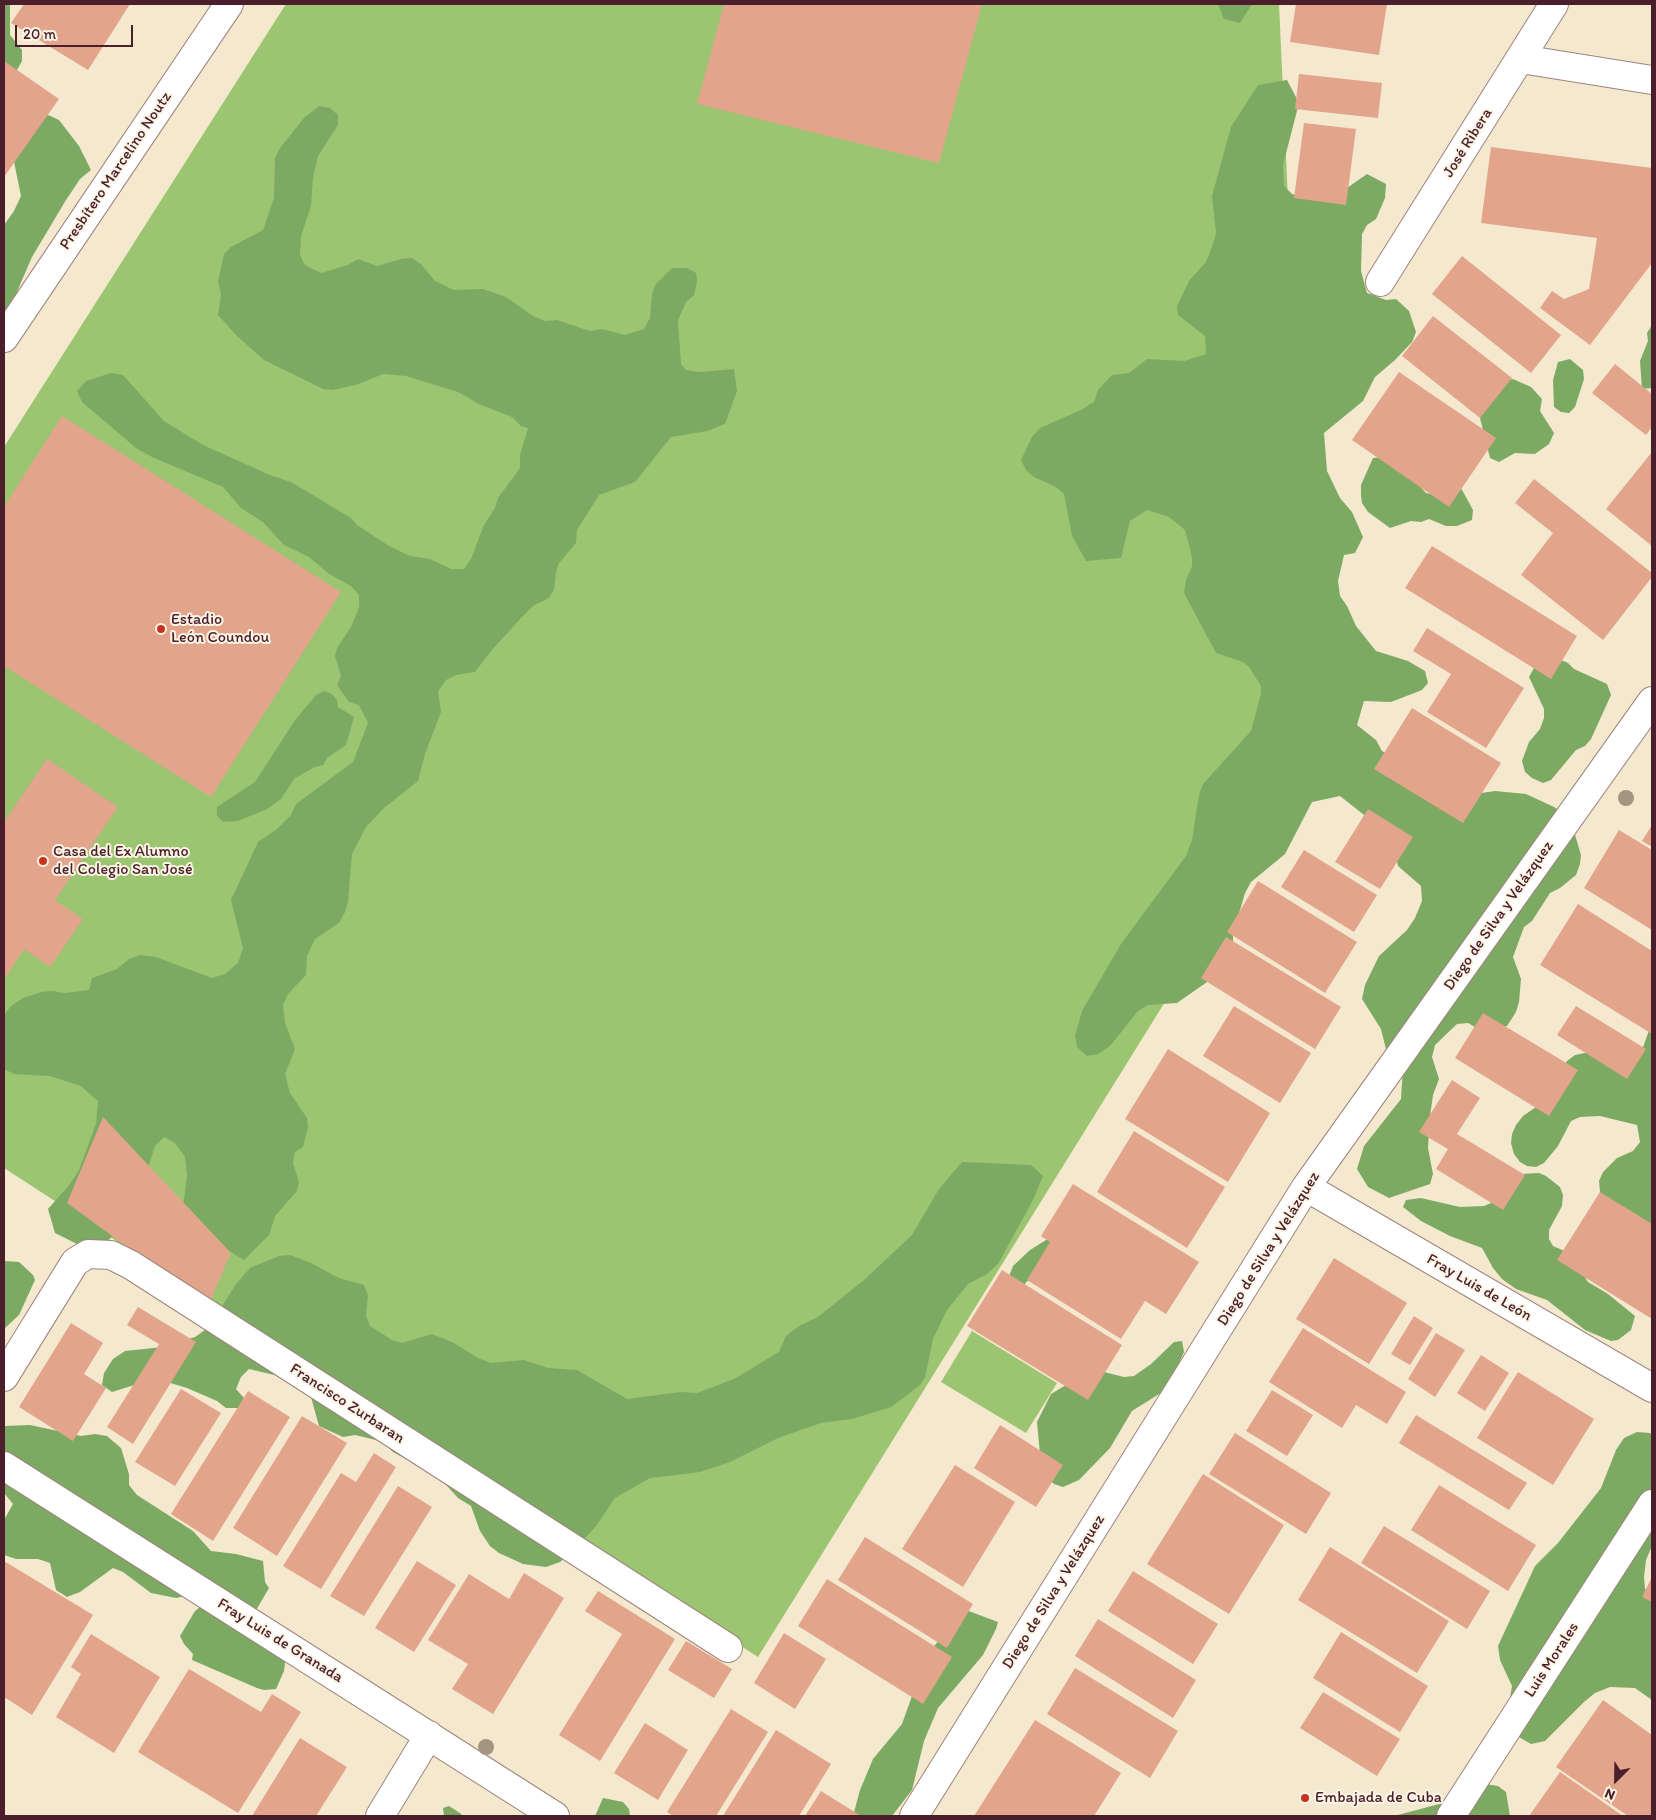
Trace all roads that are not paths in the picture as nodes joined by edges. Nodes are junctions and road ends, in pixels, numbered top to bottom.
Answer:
1 (229, 4) edge
2 (1554, 4) edge
3 (1521, 59) junction
4 (1652, 80) edge
5 (1380, 282) dead end
6 (4, 338) edge
7 (1652, 701) edge
8 (1306, 1187) junction
9 (4, 1378) edge
10 (1652, 1388) edge
11 (4, 1466) edge
12 (1652, 1504) edge
13 (728, 1648) dead end
14 (429, 1736) junction
15 (380, 1816) edge
16 (555, 1816) edge
17 (914, 1816) edge
18 (1451, 1816) edge

1 - 6 street, Presbítero Marcelino Noutz
2 - 3 street, José Ribera
3 - 4 street
3 - 5 street, José Ribera
7 - 8 street, Diego de Silva y Velázquez
8 - 10 street, Fray Luis de León
8 - 17 street, Diego de Silva y Velázquez
9 - 13 street, Francisco Zurbaran
11 - 14 street, Fray Luis de Granada
12 - 18 street, Luis Morales
14 - 15 street
14 - 16 street, Fray Luis de Granada

